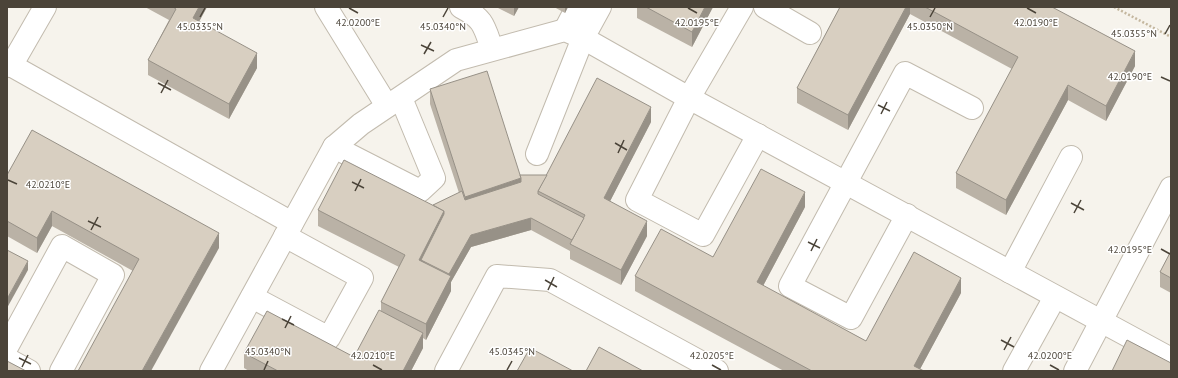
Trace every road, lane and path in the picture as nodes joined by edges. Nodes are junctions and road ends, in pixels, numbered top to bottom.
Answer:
1 (45, 7) edge
2 (326, 7) edge
3 (461, 7) edge
4 (577, 7) edge
5 (600, 7) edge
6 (742, 7) edge
7 (765, 7) edge
8 (1114, 7) edge
9 (810, 32) dead end
10 (574, 34) junction
11 (1171, 37) edge
12 (492, 49) junction
13 (9, 64) edge
14 (689, 98) junction
15 (394, 102) junction
16 (972, 108) dead end
17 (758, 135) junction
18 (334, 147) junction
19 (537, 154) dead end
20 (1072, 157) dead end
21 (846, 182) junction
22 (1171, 188) edge
23 (907, 215) junction
24 (289, 229) junction
25 (1010, 272) junction
26 (1055, 296) junction
27 (252, 297) junction
28 (1100, 322) junction
29 (9, 338) edge
30 (7, 359) edge
31 (1171, 359) edge
32 (29, 371) edge
33 (61, 371) edge
34 (212, 371) edge
35 (446, 371) edge
36 (717, 371) edge
37 (1014, 371) edge
38 (1075, 371) edge

1 - 13 lane
2 - 15 lane
3 - 12 lane
4 - 10 lane
5 - 10 lane
6 - 14 lane
7 - 9 lane
8 - 11 path
10 - 12 lane
10 - 14 lane
10 - 19 lane
12 - 15 lane
13 - 24 lane
14 - 17 lane
14 - 17 lane
15 - 18 lane
15 - 18 lane
16 - 21 lane
17 - 21 lane
18 - 24 lane
20 - 25 lane
21 - 23 lane
21 - 23 lane
22 - 28 lane
23 - 25 lane
24 - 27 lane
24 - 27 lane
25 - 26 lane
26 - 28 lane
26 - 37 lane
27 - 34 lane
28 - 31 lane
28 - 38 lane
29 - 33 lane
30 - 32 lane
35 - 36 lane

